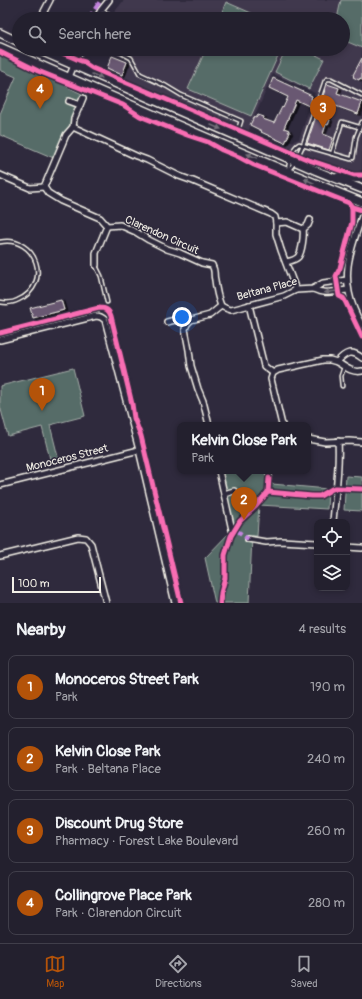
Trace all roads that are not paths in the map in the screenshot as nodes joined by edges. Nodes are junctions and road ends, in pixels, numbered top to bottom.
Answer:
1 (50, 0) edge
2 (109, 0) edge
3 (101, 10) joint
4 (44, 12) edge
5 (104, 12) edge
6 (0, 33) edge
7 (12, 39) edge
8 (0, 47) edge
9 (12, 52) edge
10 (21, 56) edge
11 (52, 56) edge
12 (78, 56) edge
13 (127, 56) edge
14 (74, 66) junction
15 (69, 77) junction
16 (362, 95) edge
17 (83, 98) dead end
18 (70, 101) dead end
19 (80, 105) junction
20 (362, 122) edge
21 (73, 127) junction
22 (359, 127) junction
23 (245, 140) junction
24 (303, 145) junction
25 (332, 154) junction
26 (293, 160) junction
27 (288, 171) junction
28 (0, 175) edge
29 (330, 176) junction
30 (362, 179) edge
31 (44, 187) junction
32 (362, 189) edge
33 (362, 202) edge
34 (362, 216) edge
35 (310, 220) dead end
36 (276, 223) junction
37 (107, 226) junction
38 (303, 229) junction
39 (0, 242) edge
40 (286, 262) junction
41 (96, 265) joint
42 (347, 280) junction
43 (312, 289) junction
44 (296, 290) junction
45 (348, 290) junction
46 (0, 302) edge
47 (107, 302) dead end
48 (249, 305) junction
49 (221, 306) junction
50 (167, 322) dead end
51 (187, 324) junction
52 (362, 325) edge
53 (0, 340) edge
54 (362, 358) edge
55 (337, 362) junction
56 (344, 367) junction
57 (362, 371) edge
58 (273, 373) junction
59 (342, 386) dead end
60 (208, 422) edge
61 (281, 422) edge
62 (311, 440) edge
63 (338, 441) junction
64 (362, 442) edge
65 (139, 450) junction
66 (220, 474) edge
67 (269, 474) edge
68 (269, 478) dead end
69 (0, 485) edge
70 (234, 492) dead end
71 (224, 494) junction
72 (333, 519) edge
73 (232, 530) dead end
74 (248, 539) dead end
75 (314, 543) edge
76 (350, 547) edge
77 (362, 548) edge
78 (0, 556) edge
79 (106, 603) edge
80 (175, 603) edge

1 - 4 street
2 - 3 street
3 - 5 lane
6 - 7 main road
8 - 9 main road
10 - 15 main road
11 - 14 main road
12 - 14 street
13 - 23 lane
14 - 15 street
14 -> 23 main road
27 -> 15 main road
16 - 24 lane
17 - 19 street
18 - 19 street
19 - 21 street
20 - 22 lane
21 - 31 street
21 - 36 street
22 - 25 lane
22 - 25 lane
23 - 26 main road
24 - 25 lane
24 - 26 lane
24 - 26 lane
26 - 27 lane
26 - 27 lane
26 - 29 main road
33 -> 27 main road
28 - 31 street
29 - 30 main road
29 - 32 main road
31 - 37 street, Clarendon Circuit
34 - 42 street
35 - 38 street
36 - 38 street
36 - 40 street
37 - 41 street
37 - 49 street, Clarendon Circuit
38 - 40 street
39 - 46 lane
40 - 44 street
41 - 47 lane
42 - 43 street, Beltana Place
42 - 45 street
43 - 44 street, Beltana Place
45 -> 43 street, Beltana Place
44 - 48 street, Beltana Place
45 - 52 street
48 - 49 street, Beltana Place
48 - 58 street
49 - 51 street
50 - 51 street
51 - 60 street
53 - 65 street
54 - 55 street
55 - 56 street
55 - 58 street
56 - 57 street
56 - 59 lane
58 - 61 street
62 - 63 street
63 - 64 street
63 - 72 street
65 - 69 street, Monoceros Street
65 - 80 street
66 - 71 street
67 - 68 street
70 - 71 street
71 - 73 street
74 - 75 street
76 - 77 street
78 - 79 street

